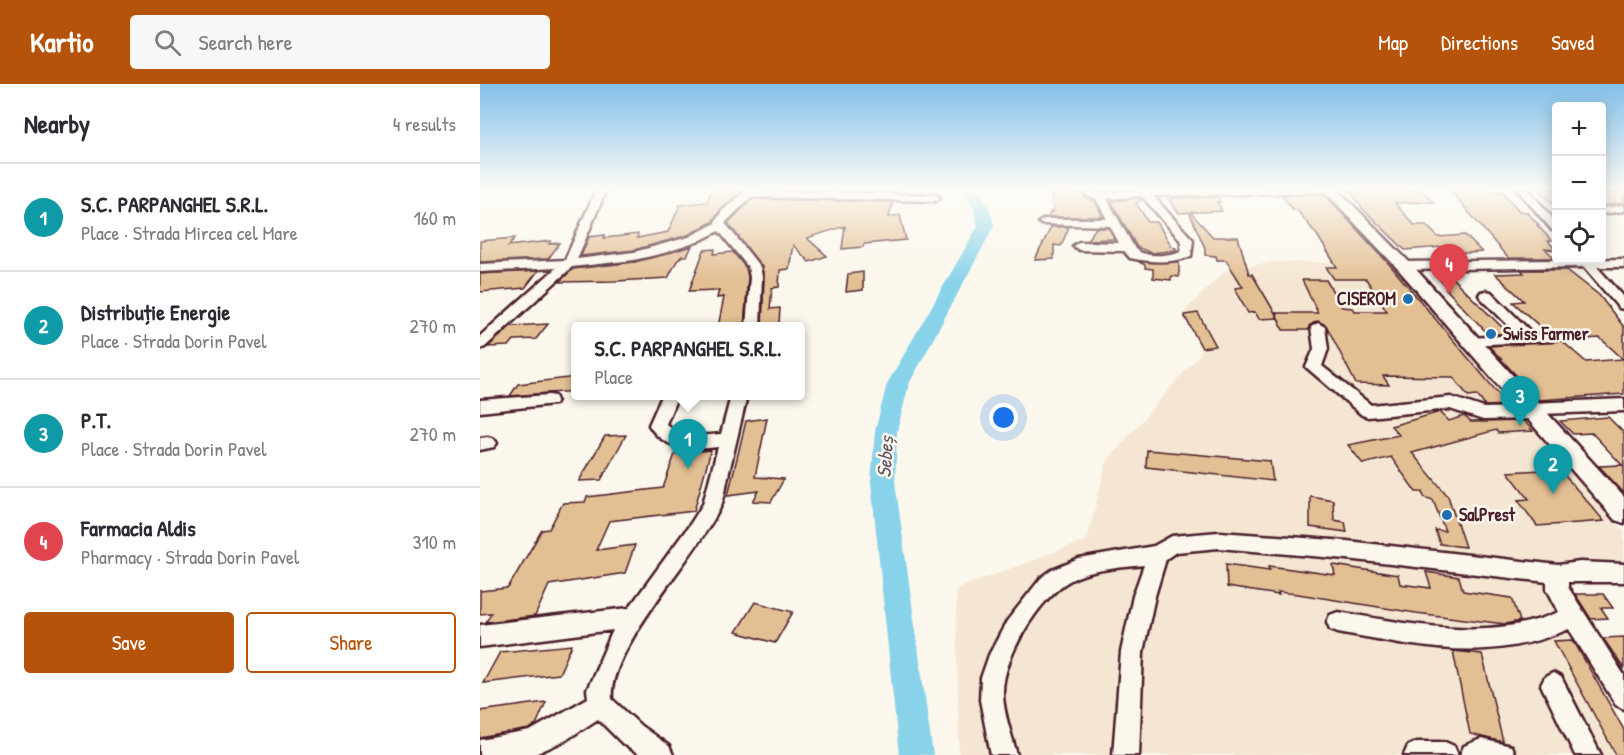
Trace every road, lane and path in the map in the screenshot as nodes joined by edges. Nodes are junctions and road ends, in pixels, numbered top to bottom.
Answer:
1 (588, 219) edge
2 (721, 219) edge
3 (1114, 219) edge
4 (1168, 219) edge
5 (1359, 219) edge
6 (1045, 222) dead end
7 (1116, 223) junction
8 (720, 226) junction
9 (1079, 246) dead end
10 (1127, 248) junction
11 (570, 262) junction
12 (1552, 262) edge
13 (1606, 263) edge
14 (1588, 264) edge
15 (1622, 264) edge
16 (1404, 266) junction
17 (480, 268) edge
18 (1486, 296) dead end
19 (1624, 305) edge
20 (753, 322) edge
21 (1318, 327) dead end
22 (1547, 338) dead end
23 (1530, 339) junction
24 (1472, 342) junction
25 (480, 344) edge
26 (549, 400) dead end
27 (738, 400) edge
28 (667, 402) dead end
29 (1624, 405) edge
30 (480, 406) edge
31 (1533, 411) junction
32 (728, 440) junction
33 (1624, 513) edge
34 (1158, 554) junction
35 (1624, 573) edge
36 (1558, 574) junction
37 (1574, 616) junction
38 (634, 617) junction
39 (1338, 622) dead end
40 (481, 638) edge
41 (1553, 685) dead end
42 (1624, 697) edge
43 (600, 704) junction
44 (480, 753) edge
45 (660, 755) edge
46 (1004, 755) edge
47 (1126, 755) edge
48 (1417, 755) edge
49 (1445, 755) edge
50 (1473, 755) edge
51 (1502, 755) edge
52 (1588, 755) edge

1 - 11 street
2 - 8 street
3 - 7 street
4 - 10 street
5 - 16 main road
6 - 7 street
7 - 10 street
8 - 11 street
8 - 20 street
9 - 10 street
11 - 17 street
11 - 25 street
12 - 16 street
13 - 15 street
14 - 19 street
16 - 24 main road
18 - 23 street
21 - 31 street
22 - 23 street
23 - 24 street
24 - 31 main road
26 - 30 street
27 - 32 street
28 - 32 street
29 - 31 street
31 - 33 main road
32 - 38 street
34 - 36 street
34 - 46 street
34 - 47 street
35 - 36 street
36 - 37 street
37 - 39 street
37 - 42 street
38 - 40 street
38 - 43 street
41 - 52 street
43 - 44 street
43 - 45 street
48 - 49 street
50 - 51 street

